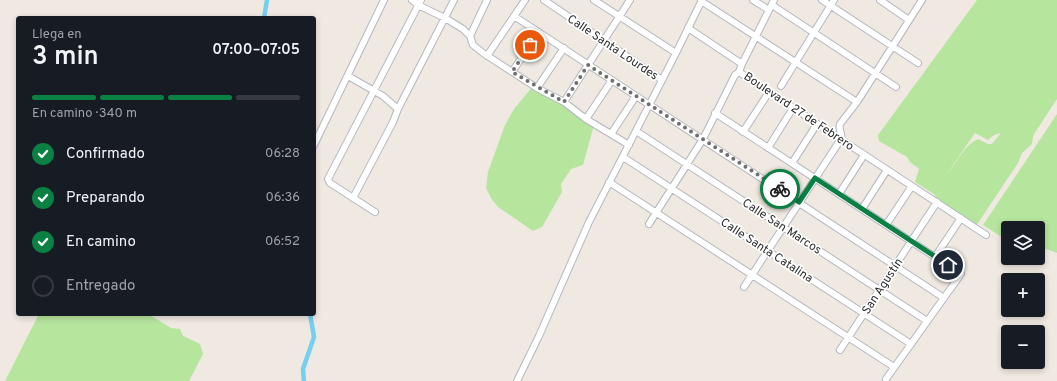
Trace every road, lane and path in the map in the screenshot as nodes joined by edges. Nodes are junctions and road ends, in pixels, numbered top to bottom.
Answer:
1 (384, 0) edge
2 (412, 0) edge
3 (454, 0) edge
4 (487, 0) edge
5 (525, 0) edge
6 (544, 0) edge
7 (594, 0) edge
8 (630, 0) edge
9 (753, 0) edge
10 (822, 0) edge
11 (880, 0) edge
12 (922, 0) edge
13 (702, 1) edge
14 (420, 2) edge
15 (832, 3) edge
16 (772, 5) edge
17 (514, 16) junction
18 (619, 16) junction
19 (445, 18) junction
20 (909, 20) junction
21 (688, 28) junction
22 (539, 32) junction
23 (813, 33) junction
24 (470, 36) junction
25 (756, 37) junction
26 (604, 40) junction
27 (892, 46) junction
28 (564, 48) junction
29 (676, 53) junction
30 (487, 56) junction
31 (795, 62) junction
32 (918, 63) dead end
33 (742, 64) junction
34 (588, 65) junction
35 (512, 72) junction
36 (739, 72) junction
37 (875, 73) junction
38 (348, 76) junction
39 (612, 80) junction
40 (662, 80) junction
41 (781, 86) dead end
42 (896, 87) dead end
43 (537, 88) junction
44 (374, 91) junction
45 (768, 92) junction
46 (636, 96) junction
47 (564, 102) junction
48 (857, 102) junction
49 (650, 104) junction
50 (398, 108) junction
51 (793, 108) junction
52 (715, 113) junction
53 (586, 119) junction
54 (818, 124) junction
55 (636, 131) junction
56 (743, 132) junction
57 (611, 134) junction
58 (703, 139) junction
59 (840, 139) junction
60 (316, 141) edge
61 (629, 145) junction
62 (768, 148) junction
63 (864, 155) junction
64 (623, 157) junction
65 (792, 163) junction
66 (687, 164) junction
67 (887, 170) junction
68 (815, 178) junction
69 (609, 182) junction
70 (912, 186) junction
71 (672, 189) junction
72 (839, 194) junction
73 (353, 198) junction
74 (799, 202) junction
75 (937, 202) junction
76 (862, 209) junction
77 (375, 212) dead end
78 (656, 213) junction
79 (961, 218) junction
80 (649, 224) dead end
81 (886, 225) junction
82 (783, 227) junction
83 (986, 235) dead end
84 (911, 241) junction
85 (768, 251) junction
86 (935, 257) junction
87 (895, 266) junction
88 (752, 274) junction
89 (744, 287) dead end
90 (879, 290) junction
91 (944, 298) junction
92 (864, 313) junction
93 (927, 321) junction
94 (848, 338) junction
95 (911, 344) junction
96 (840, 350) dead end
97 (894, 367) junction
98 (886, 379) dead end
99 (517, 381) edge

1 - 38 street
2 - 14 street
3 - 19 street
4 - 24 street
5 - 17 street
6 - 26 street, Calle Santa Lourdes
7 - 18 street
8 - 18 street
9 - 16 street
10 - 15 street
11 - 20 street
12 - 20 street
13 - 21 street
13 - 25 street
14 - 19 street
14 - 44 street
15 - 23 street
15 - 27 street
16 - 23 street
16 - 25 street
17 - 22 street
17 - 30 street
18 - 26 street
18 - 29 street
19 - 24 street
19 - 50 street
20 - 27 street
21 - 29 street
21 - 33 street
22 - 28 street
22 - 35 street
23 - 31 street
23 - 37 street
24 - 30 street
25 - 31 street
25 - 33 street
26 - 34 street
26 - 40 street, Calle Santa Lourdes
27 - 32 street
27 - 37 street
28 - 34 street
28 - 43 street
29 - 40 street
30 - 35 street
31 - 41 street
31 - 48 street
33 - 36 street
34 - 39 street
34 - 47 street
35 - 43 street
36 - 45 street, Boulevard 27 de Febrero
36 - 52 street
37 - 42 street
37 - 48 street
38 - 44 street
38 - 60 street
39 - 46 street
39 - 53 street
40 - 49 street
43 - 47 street
44 - 50 street
44 - 73 street
45 - 51 street, Boulevard 27 de Febrero
45 - 56 street
46 - 49 street
46 - 57 street
47 - 53 street
48 - 59 street
49 - 55 street
49 - 58 street
50 - 73 street
51 - 54 street, Boulevard 27 de Febrero
51 - 62 street
52 - 56 street
52 - 58 street
53 - 57 street
54 - 59 street, Boulevard 27 de Febrero
54 - 65 street
55 - 61 street
55 - 66 street, Calle San Marcos
56 - 62 street
57 - 61 street
58 - 66 street
58 - 74 street
59 - 63 street, Boulevard 27 de Febrero
59 - 68 street
61 - 64 street
62 - 65 street
63 - 67 street, Boulevard 27 de Febrero
63 - 72 street
64 - 69 street
64 - 71 street, Calle Santa Catalina
65 - 68 street
66 - 71 street
66 - 82 street, Calle San Marcos
67 - 70 street, Boulevard 27 de Febrero
67 - 76 street
68 - 72 street
68 - 74 street
69 - 78 street
69 - 99 street
70 - 75 street, Boulevard 27 de Febrero
70 - 81 street
71 - 78 street
71 - 85 street, Calle Santa Catalina
72 - 76 street
73 - 77 street
74 - 82 street
74 - 87 street
75 - 79 street, Boulevard 27 de Febrero
75 - 84 street, San Agustín
76 - 81 street
78 - 80 street
78 - 88 street
79 - 83 street, Boulevard 27 de Febrero
79 - 86 street
81 - 84 street
82 - 85 street
82 - 90 street, Calle San Marcos
84 - 86 street
84 - 87 street, San Agustín
85 - 88 street
85 - 92 street, Calle Santa Catalina
86 - 91 street
87 - 90 street, San Agustín
87 - 91 street
88 - 89 street
88 - 94 street
90 - 92 street, San Agustín
90 - 93 street, Calle San Marcos
91 - 93 street
92 - 94 street, San Agustín
92 - 95 street, Calle Santa Catalina
93 - 95 street
94 - 96 street, San Agustín
94 - 97 street
95 - 97 street
97 - 98 street

